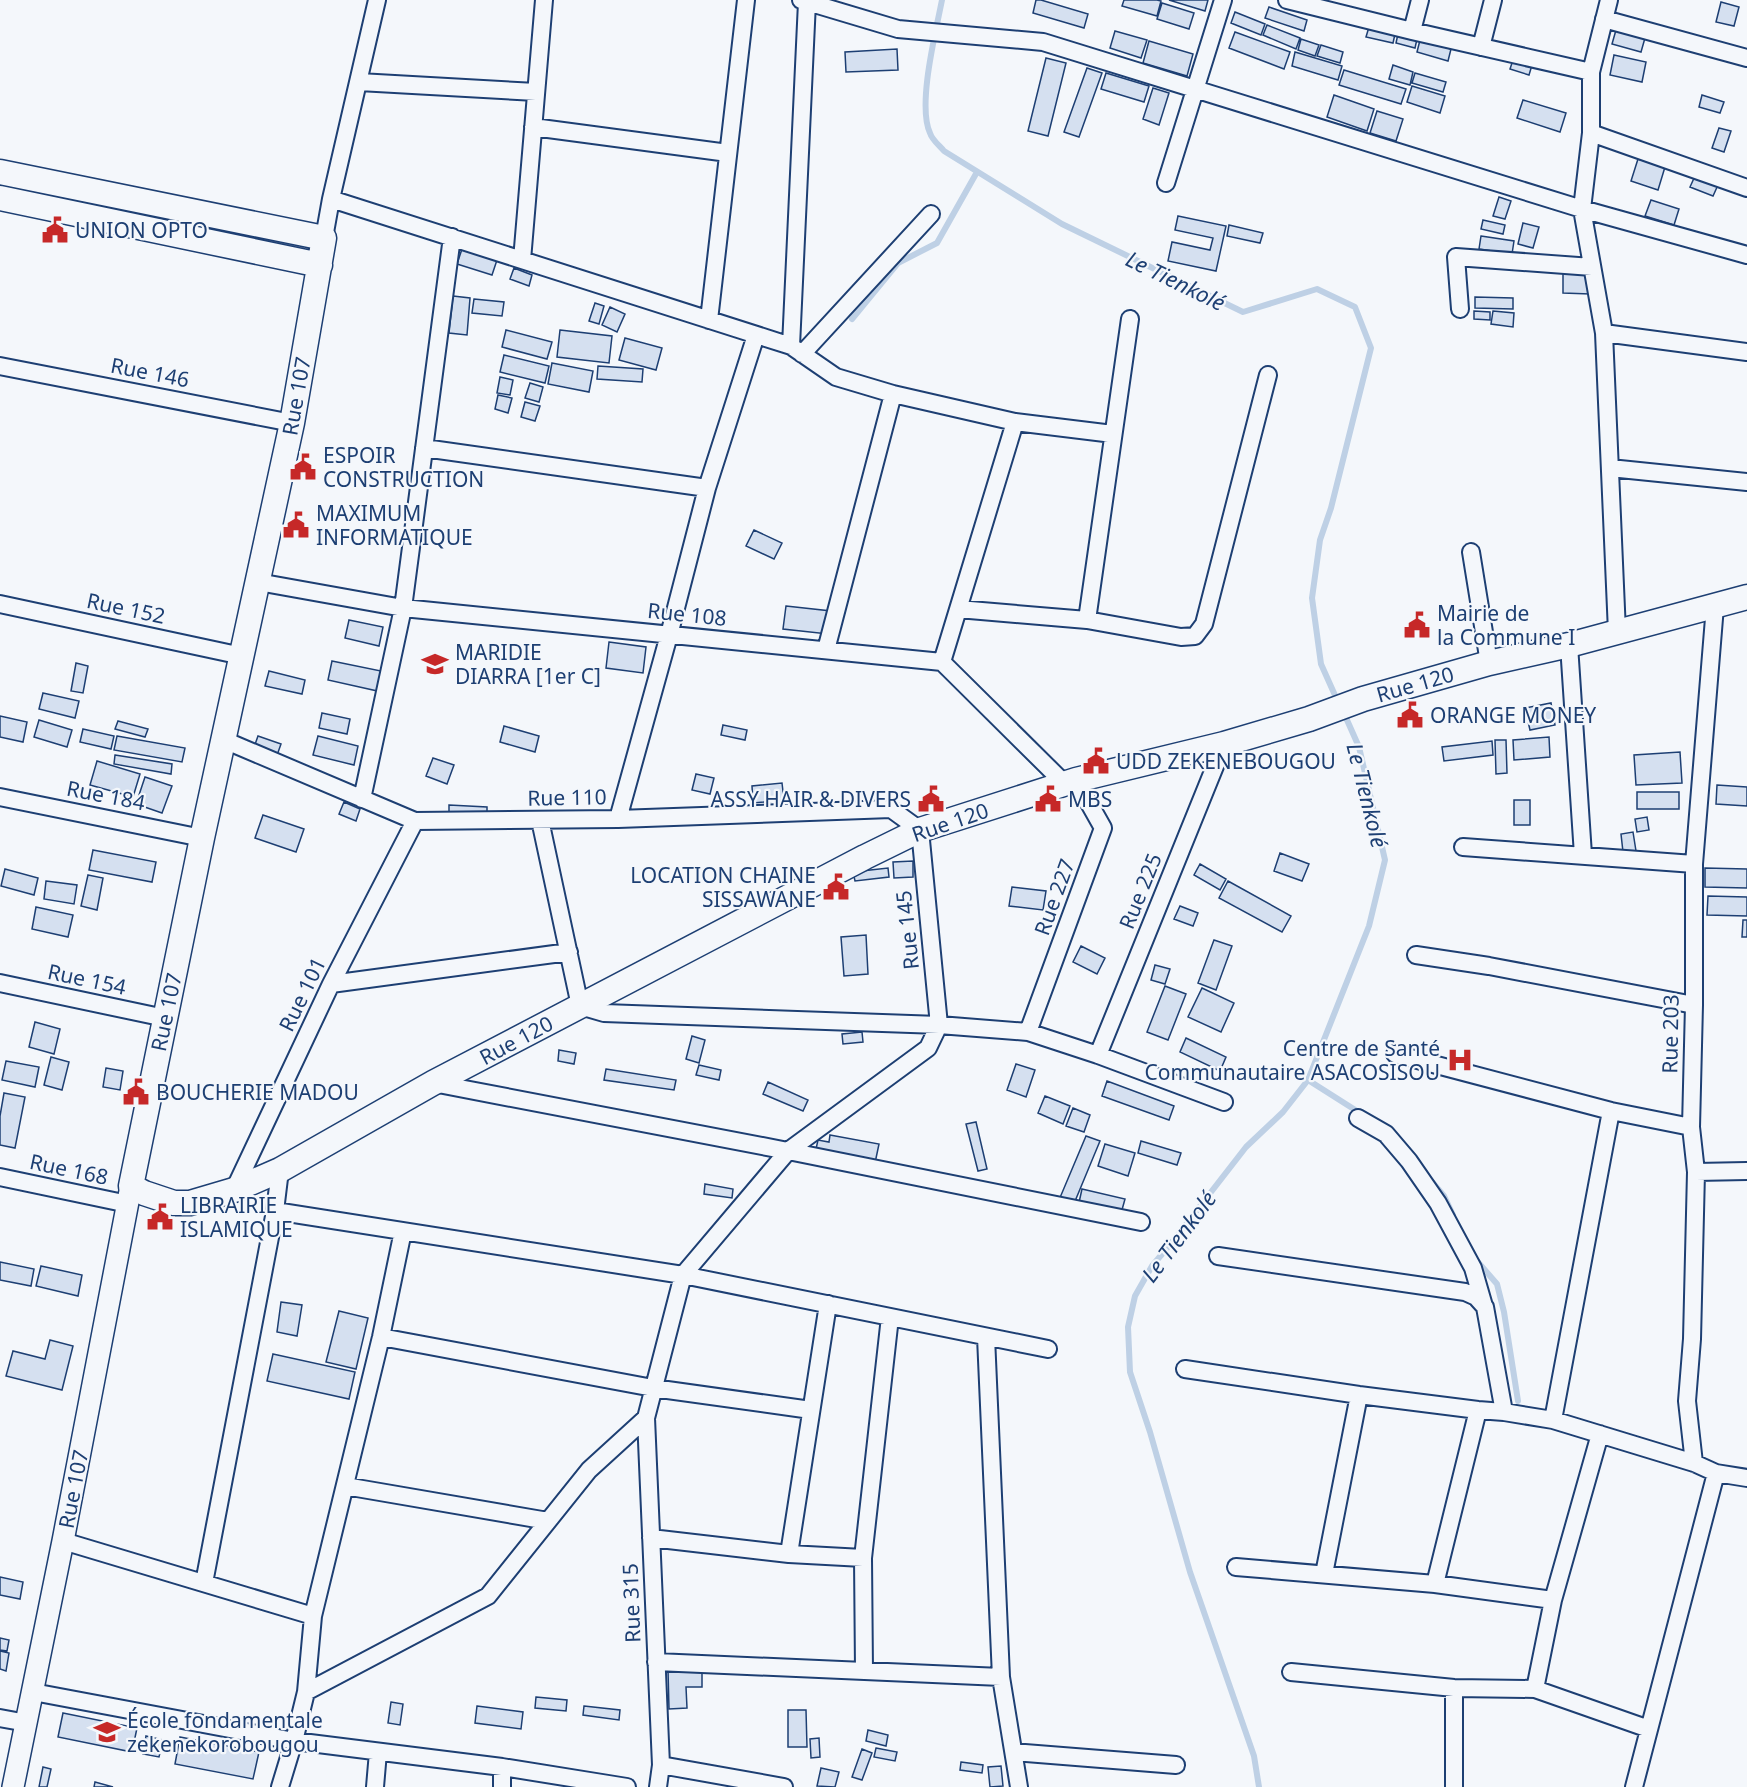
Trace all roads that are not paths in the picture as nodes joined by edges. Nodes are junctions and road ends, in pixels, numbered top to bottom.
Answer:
1 (378, 0) edge
2 (544, 0) edge
3 (746, 0) edge
4 (1223, 0) edge
5 (1420, 0) edge
6 (1493, 0) edge
7 (1609, 0) edge
8 (804, 1) edge
9 (1298, 1) edge
10 (834, 5) edge
11 (1604, 19) junction
12 (1412, 31) junction
13 (1481, 47) junction
14 (1747, 58) edge
15 (1591, 72) junction
16 (359, 82) junction
17 (1195, 89) junction
18 (536, 92) junction
19 (533, 127) junction
20 (1591, 132) junction
21 (728, 153) junction
22 (0, 172) edge
23 (1166, 183) dead end
24 (1746, 183) edge
25 (0, 198) edge
26 (331, 199) junction
27 (1582, 209) junction
28 (931, 214) dead end
29 (452, 237) junction
30 (324, 238) junction
31 (1747, 255) edge
32 (522, 260) junction
33 (320, 265) junction
34 (1592, 267) junction
35 (1460, 309) dead end
36 (709, 320) junction
37 (1130, 320) dead end
38 (1604, 333) junction
39 (756, 335) junction
40 (797, 350) junction
41 (1747, 352) edge
42 (0, 366) edge
43 (1268, 375) dead end
44 (893, 394) junction
45 (1015, 422) junction
46 (292, 423) junction
47 (1113, 434) junction
48 (424, 448) junction
49 (1610, 468) junction
50 (1747, 482) edge
51 (707, 488) junction
52 (1471, 552) dead end
53 (258, 582) junction
54 (1747, 597) edge
55 (0, 604) edge
56 (1715, 606) junction
57 (403, 608) junction
58 (958, 609) junction
59 (1087, 620) junction
60 (1617, 632) junction
61 (669, 635) junction
62 (1569, 645) junction
63 (826, 650) junction
64 (242, 656) junction
65 (942, 662) junction
66 (1488, 663) junction
67 (224, 740) junction
68 (1224, 744) junction
69 (1070, 782) junction
70 (0, 797) edge
71 (362, 799) junction
72 (618, 819) junction
73 (540, 820) junction
74 (415, 821) junction
75 (920, 830) junction
76 (202, 838) junction
77 (1463, 848) dead end
78 (1583, 855) junction
79 (1694, 864) junction
80 (569, 952) junction
81 (1416, 955) dead end
82 (0, 983) edge
83 (331, 984) junction
84 (1694, 1005) junction
85 (580, 1006) junction
86 (165, 1018) junction
87 (939, 1025) junction
88 (1028, 1032) junction
89 (1395, 1054) dead end
90 (1098, 1055) junction
91 (433, 1083) junction
92 (1224, 1102) dead end
93 (1611, 1111) junction
94 (1358, 1119) dead end
95 (1691, 1127) junction
96 (788, 1151) junction
97 (280, 1170) junction
98 (1747, 1170) edge
99 (1696, 1172) junction
100 (0, 1177) edge
101 (223, 1193) junction
102 (130, 1195) junction
103 (275, 1211) junction
104 (1141, 1222) dead end
105 (403, 1231) junction
106 (1218, 1256) dead end
107 (683, 1275) junction
108 (828, 1304) junction
109 (1485, 1307) junction
110 (890, 1317) junction
111 (381, 1337) junction
112 (986, 1337) junction
113 (1048, 1349) dead end
114 (1185, 1369) dead end
115 (653, 1389) junction
116 (1359, 1395) junction
117 (811, 1410) junction
118 (1478, 1410) junction
119 (1504, 1412) junction
120 (646, 1418) junction
121 (1553, 1420) junction
122 (1600, 1434) junction
123 (1694, 1463) junction
124 (1716, 1473) junction
125 (1747, 1478) edge
126 (345, 1486) junction
127 (548, 1521) junction
128 (651, 1538) junction
129 (63, 1541) junction
130 (789, 1554) junction
131 (863, 1558) junction
132 (1236, 1567) dead end
133 (1324, 1574) junction
134 (204, 1583) junction
135 (1435, 1584) junction
136 (1553, 1600) junction
137 (313, 1616) junction
138 (656, 1662) junction
139 (864, 1671) junction
140 (1292, 1672) dead end
141 (1001, 1677) junction
142 (1454, 1688) junction
143 (1535, 1689) junction
144 (33, 1692) junction
145 (306, 1692) junction
146 (0, 1718) edge
147 (27, 1723) junction
148 (1649, 1730) junction
149 (294, 1741) junction
150 (378, 1752) junction
151 (1014, 1752) junction
152 (661, 1765) junction
153 (1176, 1765) dead end
154 (502, 1767) junction
155 (13, 1787) edge
156 (280, 1787) edge
157 (375, 1787) edge
158 (502, 1787) edge
159 (627, 1787) edge
160 (658, 1787) edge
161 (784, 1787) edge
162 (1019, 1787) edge
163 (1454, 1787) edge
164 (1634, 1787) edge

1 - 16 street
2 - 18 street
3 - 21 street
4 - 17 street
5 - 12 street
6 - 13 street
7 - 11 street
8 - 10 street
8 - 40 street
9 - 12 street
10 - 17 street
11 - 14 street
11 - 15 street
12 - 13 street
13 - 15 street
15 - 20 street
16 - 18 street
16 - 26 street
17 - 23 street
17 - 27 street
18 - 19 street
19 - 21 street
19 - 32 street
20 - 24 street
20 - 27 street
21 - 36 street
22 - 30 main road
25 - 33 main road
26 - 29 street
26 - 30 street
27 - 31 street
27 - 34 street
28 - 40 street
29 - 32 street
29 - 48 street
30 - 33 main road, Rue 107
32 - 36 street
33 - 46 main road, Rue 107
34 - 35 street
34 - 38 street
36 - 39 street
37 - 47 street
38 - 41 street
38 - 49 street
39 - 40 street
39 - 51 street
40 - 44 street
42 - 46 street, Rue 146
43 - 59 street
44 - 45 street
44 - 63 street
45 - 47 street
45 - 58 street
46 - 53 main road, Rue 107
47 - 59 street
48 - 51 street
48 - 57 street
49 - 50 street
49 - 60 street
51 - 61 street
52 - 66 street
53 - 57 street, Rue 108
53 - 64 main road, Rue 107
54 - 56 main road, Rue 120
55 - 64 street, Rue 152
56 - 60 main road, Rue 120
56 - 79 street, Rue 203
57 - 61 street, Rue 108
57 - 71 street
58 - 59 street
58 - 65 street
60 - 62 main road, Rue 120
61 - 63 street, Rue 108
61 - 72 street
62 - 66 main road, Rue 120
62 - 78 street
63 - 65 street, Rue 108
64 - 67 main road, Rue 107
65 - 69 street
66 - 68 main road, Rue 120
67 - 71 street, Rue 110
67 - 76 main road, Rue 107
68 - 69 main road, Rue 120
68 - 90 street, Rue 225
69 - 75 main road, Rue 120
69 - 88 street, Rue 227
70 - 76 street, Rue 184
71 - 74 street, Rue 110
72 - 73 street, Rue 110
72 - 75 street, Rue 110
73 - 74 street, Rue 110
73 - 80 street
74 - 83 street, Rue 101
75 - 85 main road, Rue 120
75 - 87 street, Rue 145
76 - 86 main road, Rue 107
77 - 78 street
78 - 79 street
79 - 84 street, Rue 203
80 - 83 street
80 - 85 street
81 - 84 street
82 - 86 street, Rue 154
83 - 101 street, Rue 101
84 - 95 street, Rue 203
85 - 87 street
85 - 91 main road, Rue 120
86 - 102 main road, Rue 107
87 - 88 street
87 - 96 street
88 - 90 street
89 - 93 street
90 - 92 street
91 - 96 street
91 - 97 main road, Rue 120
93 - 95 street
93 - 121 street
94 - 109 street
95 - 99 street, Rue 203
96 - 104 street
96 - 107 street
97 - 101 main road, Rue 120
97 - 103 street
98 - 99 street
99 - 123 street, Rue 203
100 - 102 street, Rue 168
101 - 102 main road, Rue 120
102 - 129 street, Rue 107
103 - 105 street
103 - 134 street
105 - 107 street
105 - 111 street
106 - 109 street
107 - 108 street
107 - 115 street, Rue 315
108 - 110 street
108 - 117 street
109 - 119 street
110 - 112 street
110 - 131 street
111 - 115 street
111 - 126 street
112 - 113 street
112 - 141 street
114 - 116 street
115 - 117 street
115 - 120 street, Rue 315
116 - 118 street
116 - 133 street
117 - 130 street
118 - 119 street
118 - 135 street
119 - 121 street
120 - 127 street
120 - 128 street, Rue 315
121 - 122 street
122 - 123 street
122 - 136 street
123 - 124 street
124 - 125 street
124 - 148 street
126 - 127 street
126 - 137 street
127 - 145 street
128 - 130 street
128 - 138 street, Rue 315
129 - 134 street
129 - 144 street, Rue 107
130 - 131 street
131 - 139 street
132 - 133 street
133 - 135 street
134 - 137 street
135 - 136 street
136 - 143 street
137 - 145 street
138 - 139 street
138 - 152 street, Rue 315
139 - 141 street
140 - 142 street
141 - 151 street
142 - 143 street
142 - 163 street
143 - 148 street
144 - 147 street, Rue 107
144 - 149 street
145 - 149 street
146 - 147 street
147 - 155 street, Rue 107
148 - 164 street
149 - 150 street
149 - 156 street
150 - 154 street
150 - 157 street
151 - 153 street
151 - 162 street
152 - 160 street, Rue 315
152 - 161 street
154 - 158 street
154 - 159 street

